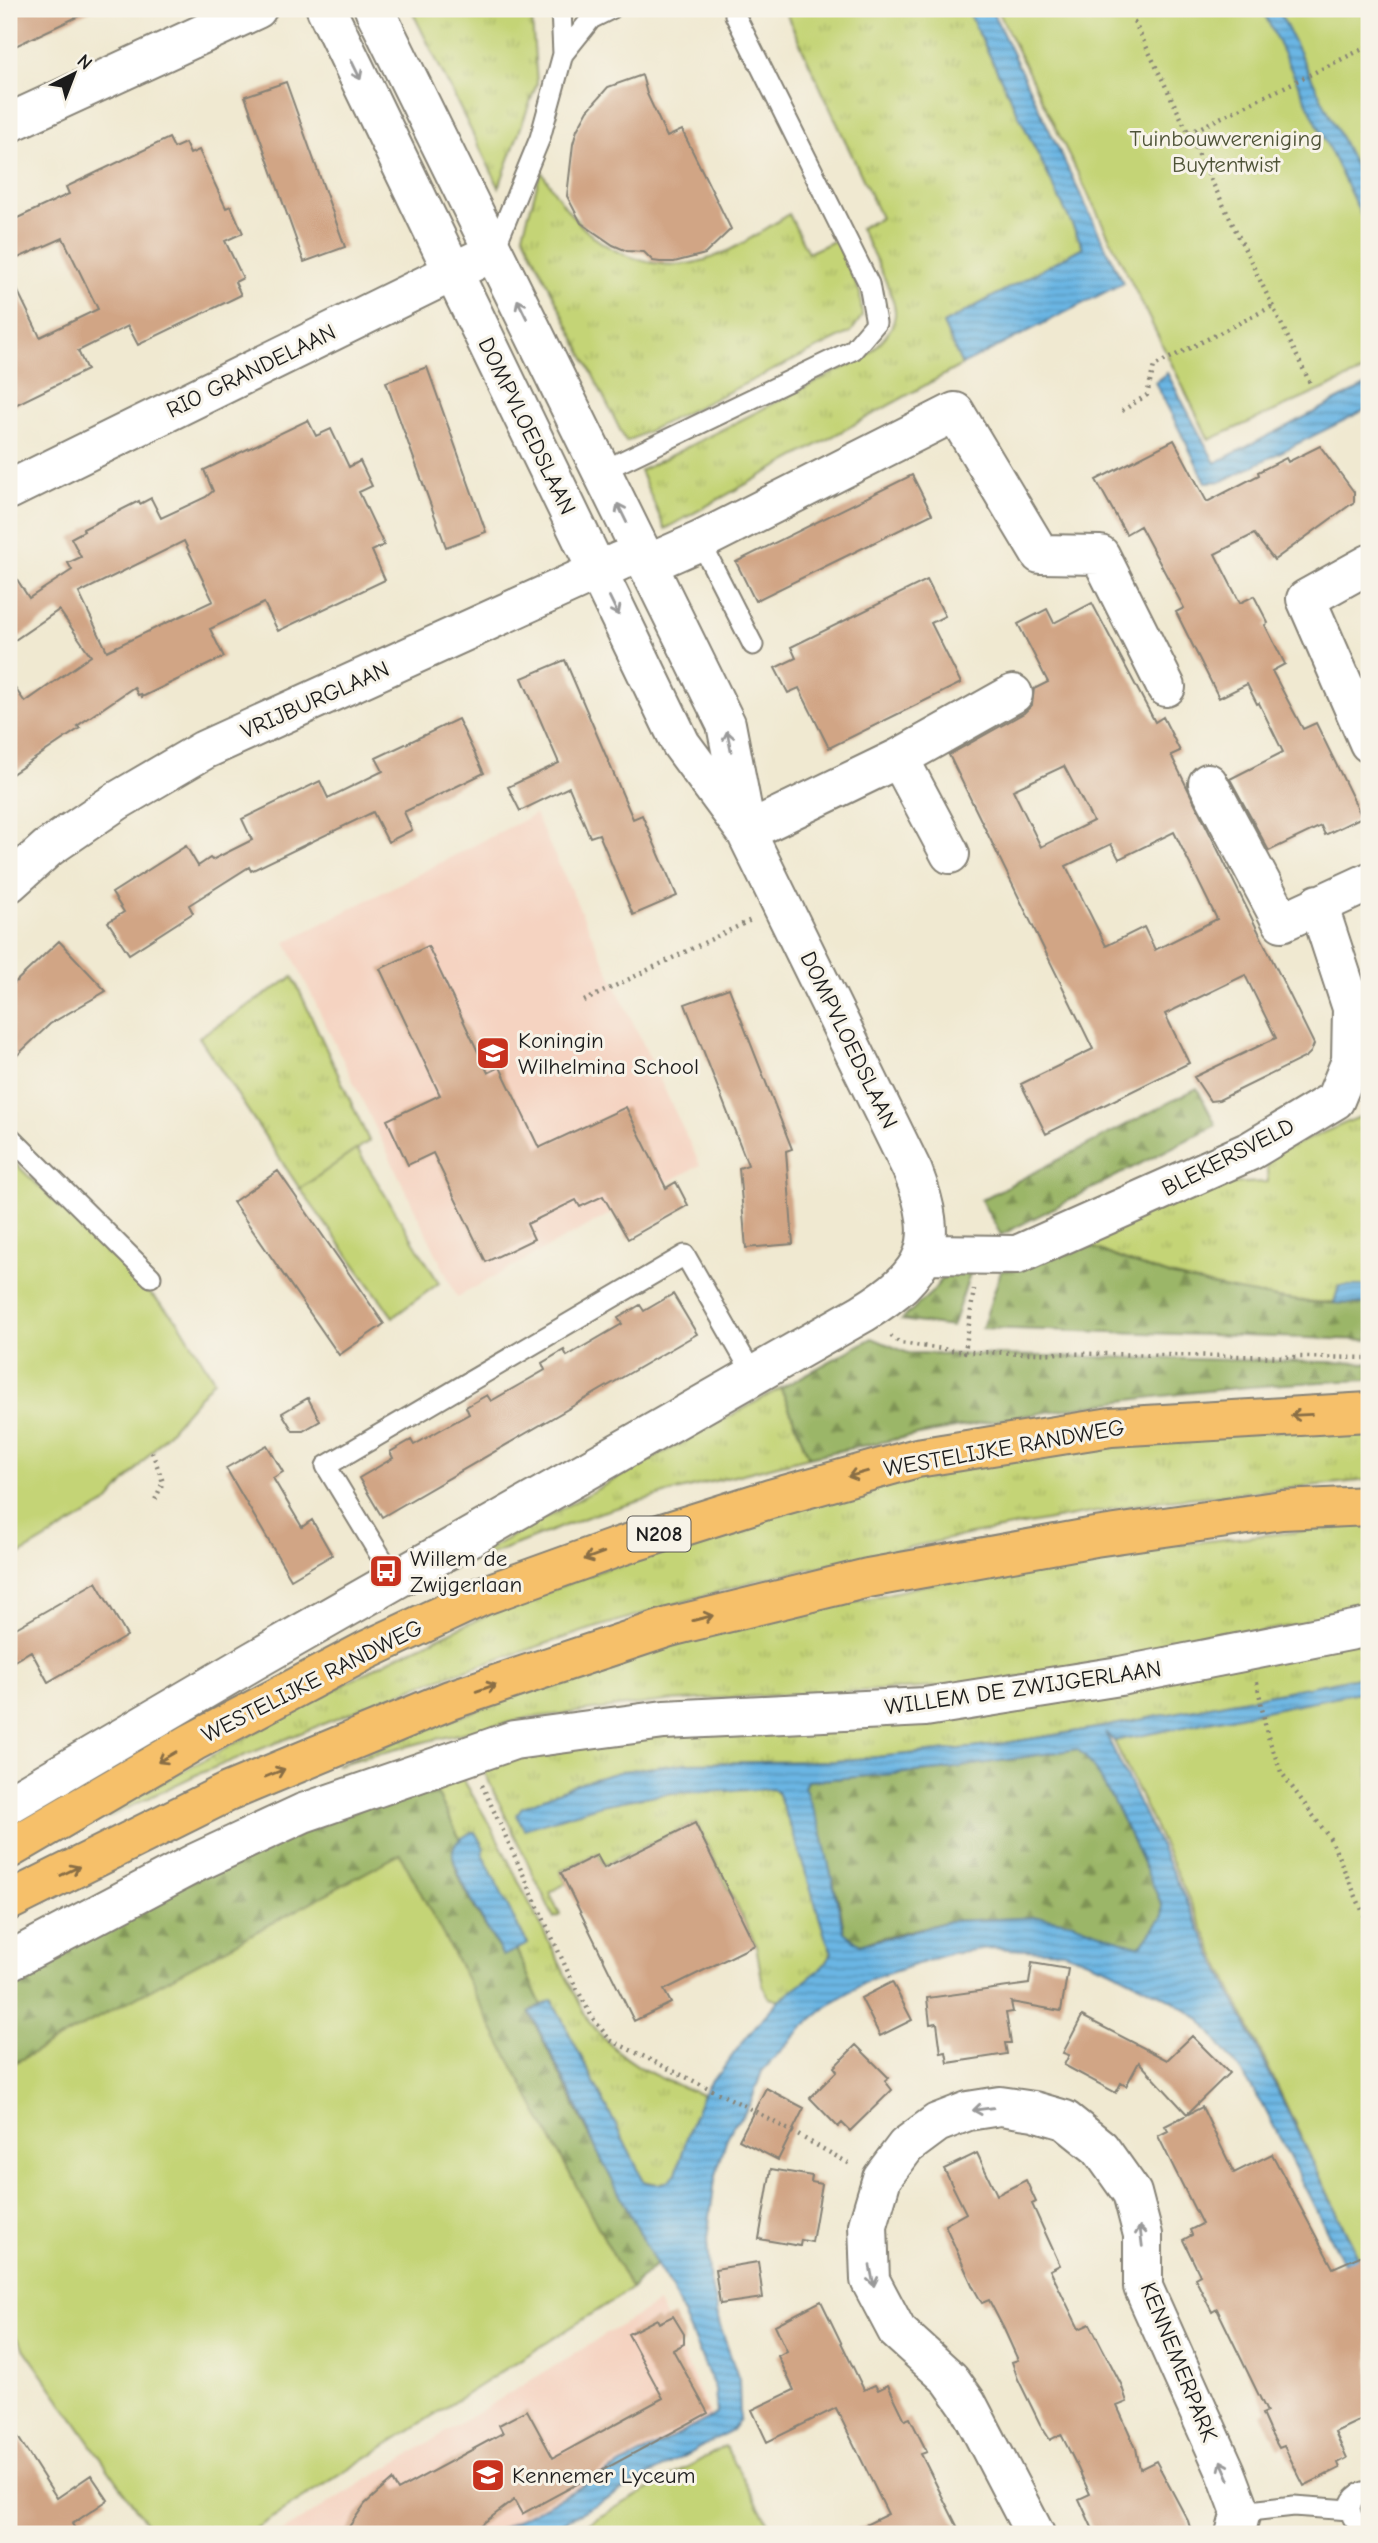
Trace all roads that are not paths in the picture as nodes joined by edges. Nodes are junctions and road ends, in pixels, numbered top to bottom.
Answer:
1 (257, 9) edge
2 (326, 9) edge
3 (374, 9) edge
4 (561, 9) edge
5 (611, 9) edge
6 (735, 15) dead end
7 (563, 54) junction
8 (9, 123) edge
9 (493, 251) junction
10 (453, 272) junction
11 (602, 471) junction
12 (9, 491) edge
13 (700, 541) junction
14 (645, 557) junction
15 (1369, 564) edge
16 (598, 572) junction
17 (753, 645) dead end
18 (1167, 687) dead end
19 (1013, 694) dead end
20 (1369, 743) edge
21 (899, 758) junction
22 (1208, 783) dead end
23 (746, 832) junction
24 (950, 854) dead end
25 (1369, 882) edge
26 (9, 883) edge
27 (1318, 904) junction
28 (9, 1136) edge
29 (925, 1254) junction
30 (151, 1277) dead end
31 (754, 1376) junction
32 (1369, 1412) edge
33 (1369, 1506) edge
34 (396, 1580) junction
35 (1369, 1627) edge
36 (9, 1804) edge
37 (9, 1849) edge
38 (9, 1901) edge
39 (9, 1962) edge
40 (1369, 2491) edge
41 (1350, 2510) junction
42 (1238, 2523) edge
43 (1369, 2529) edge
44 (1035, 2534) edge

1 - 8 street
2 -> 10 street, DOMPVLOEDSLAAN
3 - 9 street, DOMPVLOEDSLAAN
4 - 7 lane
5 - 7 lane
6 - 11 lane, DOMPVLOEDSLAAN
7 - 9 lane
9 - 10 street, RIO GRANDELAAN
11 -> 9 street, DOMPVLOEDSLAAN
10 - 12 street, RIO GRANDELAAN
10 - 16 street, DOMPVLOEDSLAAN
14 -> 11 street, DOMPVLOEDSLAAN
13 - 14 street
13 - 17 lane
13 - 18 street
14 - 16 street, VRIJBURGLAAN
23 -> 14 street, DOMPVLOEDSLAAN
15 - 20 street
16 -> 23 street, DOMPVLOEDSLAAN
16 - 26 street, VRIJBURGLAAN
19 - 21 street
21 - 23 street
21 - 24 street
22 - 27 street
23 - 29 street, DOMPVLOEDSLAAN
25 - 27 street
27 - 29 street, BLEKERSVELD
28 - 30 lane
29 - 31 street
31 - 34 street
31 - 34 lane
32 -> 37 main road, WESTELIJKE RANDWEG / N208
38 -> 33 main road
34 - 36 street
35 - 39 street, WILLEM DE ZWIJGERLAAN
40 - 41 lane
41 - 42 lane
41 - 43 lane
42 -> 44 street, KENNEMERPARK

